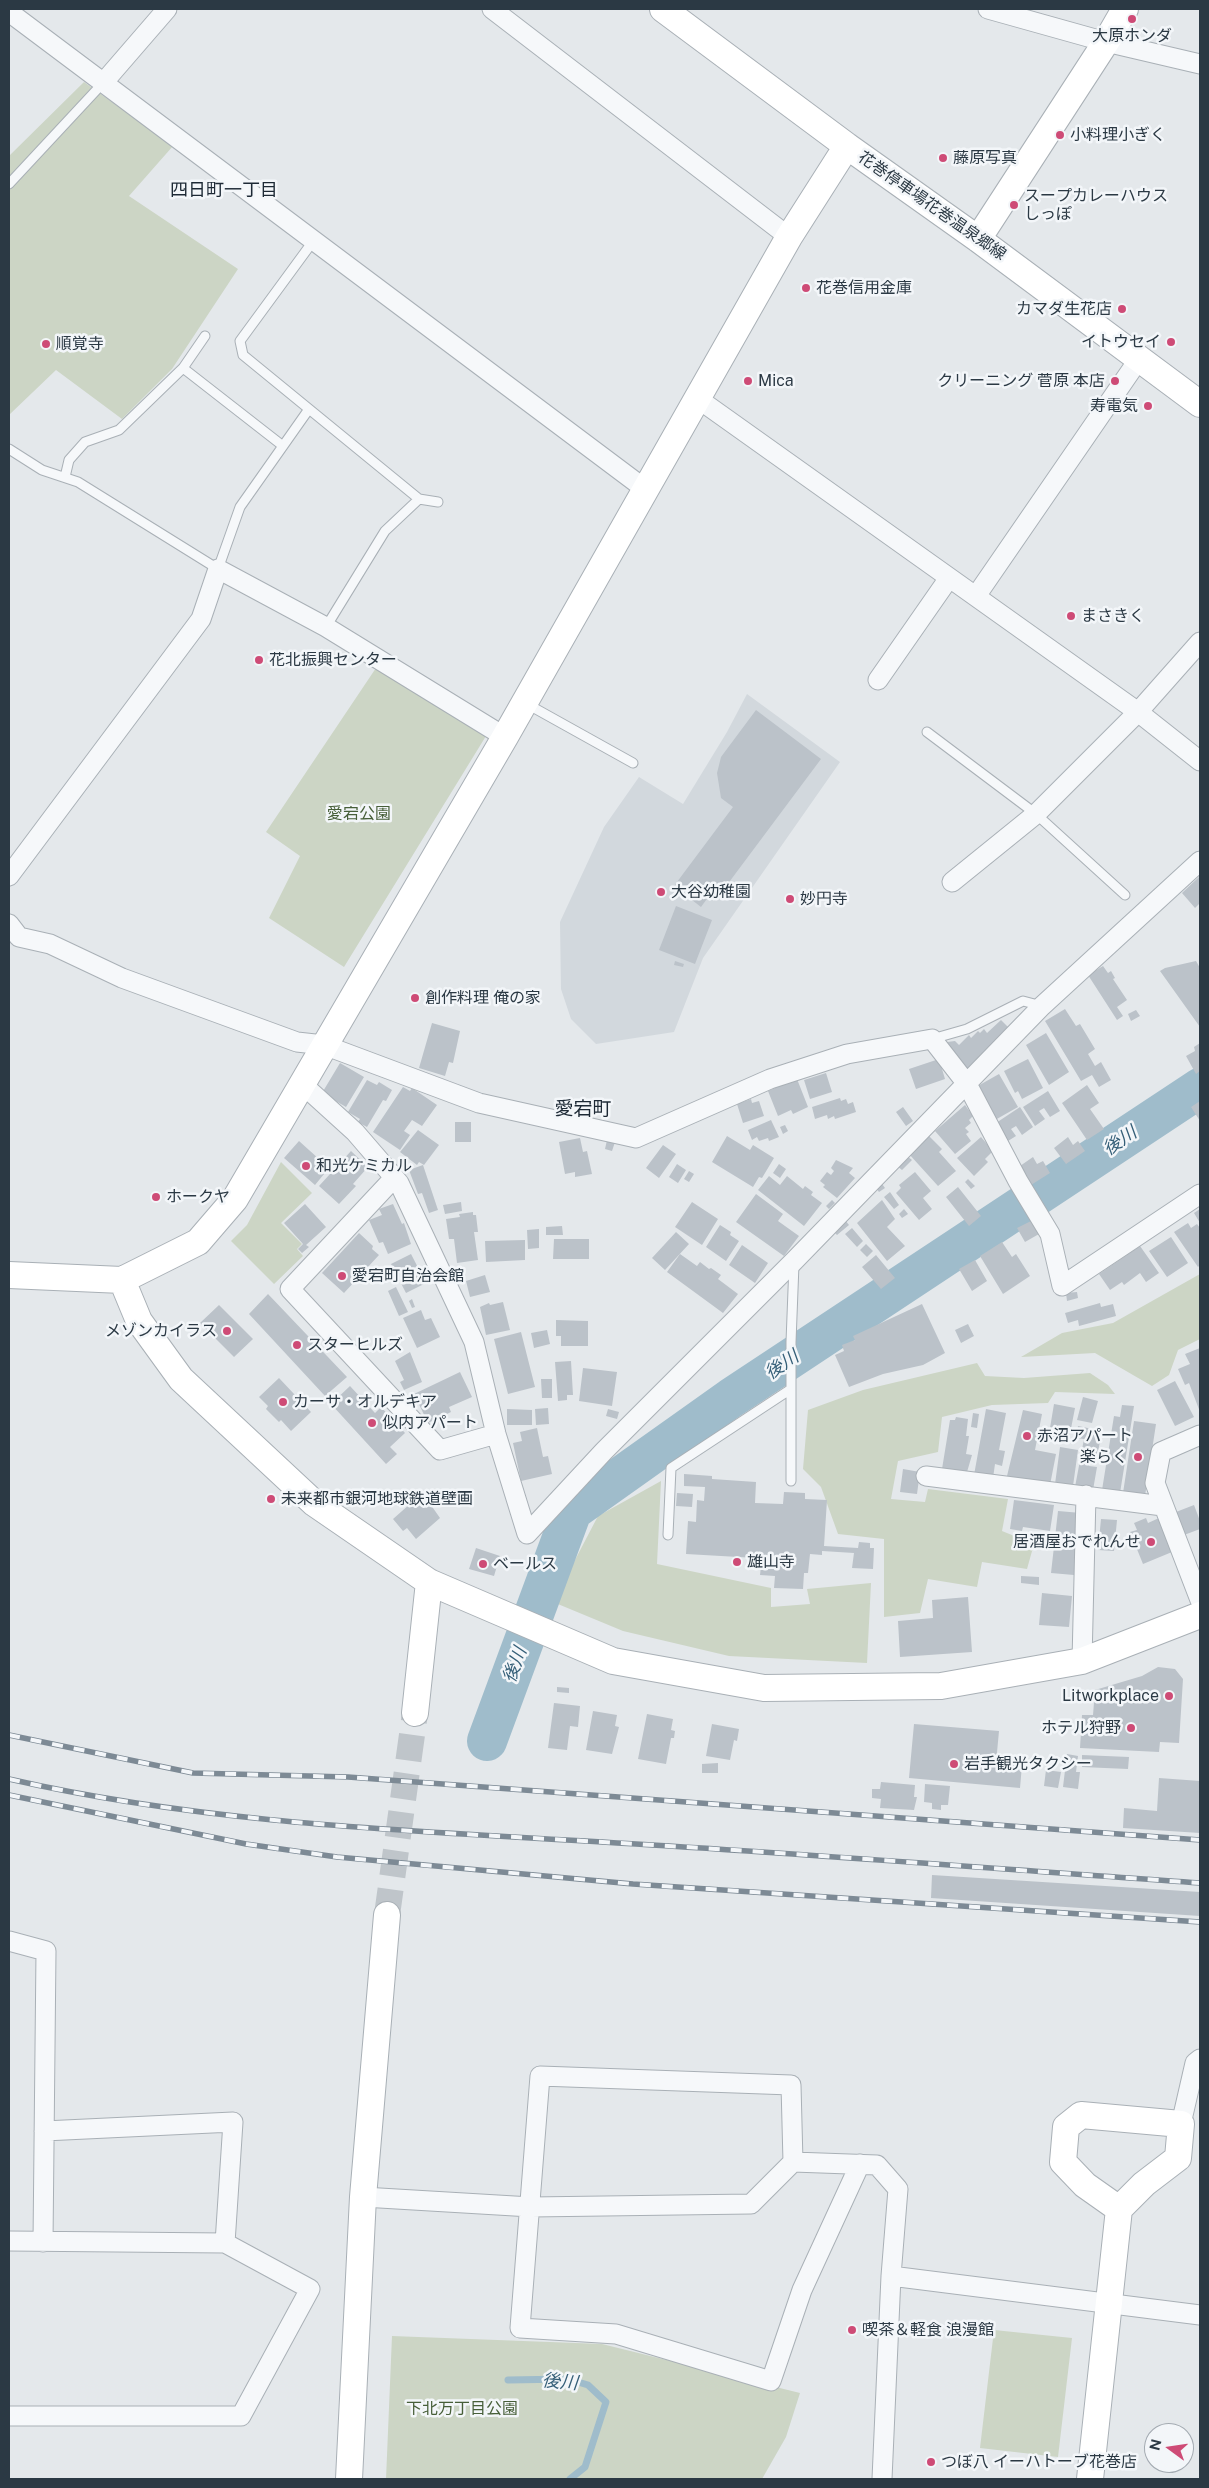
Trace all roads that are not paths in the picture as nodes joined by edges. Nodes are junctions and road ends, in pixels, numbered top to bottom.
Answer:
1 (167, 9) edge
2 (492, 9) edge
3 (663, 9) edge
4 (988, 9) edge
5 (1125, 9) edge
6 (9, 12) edge
7 (1106, 42) junction
8 (1200, 64) edge
9 (103, 83) junction
10 (847, 146) junction
11 (9, 184) edge
12 (789, 237) junction
13 (978, 239) junction
14 (314, 240) junction
15 (205, 336) dead end
16 (1139, 359) junction
17 (183, 368) junction
18 (697, 398) junction
19 (1200, 404) edge
20 (309, 409) junction
21 (283, 446) junction
22 (9, 449) edge
23 (65, 478) junction
24 (645, 489) junction
25 (419, 499) junction
26 (438, 502) dead end
27 (218, 569) junction
28 (949, 578) junction
29 (976, 596) junction
30 (326, 627) junction
31 (1200, 642) edge
32 (878, 680) dead end
33 (524, 703) junction
34 (1138, 712) junction
35 (927, 732) dead end
36 (505, 737) junction
37 (1200, 761) edge
38 (633, 763) dead end
39 (1036, 814) junction
40 (1200, 861) edge
41 (9, 876) edge
42 (952, 882) dead end
43 (1125, 895) dead end
44 (12, 936) edge
45 (1042, 1006) junction
46 (932, 1039) junction
47 (324, 1045) junction
48 (301, 1083) junction
49 (967, 1084) junction
50 (394, 1178) junction
51 (1200, 1194) edge
52 (794, 1261) junction
53 (9, 1275) edge
54 (122, 1280) junction
55 (791, 1389) junction
56 (496, 1434) junction
57 (1200, 1435) edge
58 (926, 1476) dead end
59 (791, 1482) dead end
60 (1086, 1495) junction
61 (1163, 1506) junction
62 (668, 1535) dead end
63 (429, 1582) junction
64 (1200, 1600) edge
65 (1200, 1615) edge
66 (1082, 1661) junction
67 (415, 1713) tunnel mouth
68 (387, 1915) tunnel mouth
69 (9, 1941) edge
70 (1200, 2059) edge
71 (1180, 2124) junction
72 (44, 2131) junction
73 (793, 2162) junction
74 (860, 2164) junction
75 (363, 2197) junction
76 (531, 2207) junction
77 (1120, 2209) junction
78 (9, 2241) edge
79 (43, 2242) junction
80 (225, 2243) junction
81 (891, 2276) junction
82 (1109, 2304) junction
83 (1200, 2315) edge
84 (9, 2416) edge
85 (349, 2479) edge
86 (882, 2479) edge
87 (1090, 2479) edge

1 - 9 street
2 - 12 street
3 - 10 street, 花巻停車場花巻温泉郷線
4 - 7 street
5 - 7 street
6 - 9 street
7 - 8 street
7 - 13 street
9 - 11 lane
9 - 14 street
10 - 12 street
10 - 13 street, 花巻停車場花巻温泉郷線
12 - 18 street
13 - 16 street, 花巻停車場花巻温泉郷線
14 - 20 lane
14 - 24 street
15 - 17 lane
16 - 19 street, 花巻停車場花巻温泉郷線
16 - 29 street
17 - 21 lane
17 - 23 lane
18 - 24 street
18 - 28 street
20 - 21 lane
20 - 25 lane
21 - 27 lane
22 - 23 lane
23 - 27 lane
24 - 33 street
25 - 26 lane
25 - 30 lane
27 - 30 street
27 - 41 street
28 - 29 street
28 - 32 street
29 - 34 street
30 - 36 street
31 - 34 street
33 - 36 street
33 - 38 lane
34 - 37 street
34 - 39 street
35 - 39 lane
36 - 47 street
39 - 42 street
39 - 43 lane
40 - 45 street
44 - 47 street
45 - 46 lane
45 - 49 street
46 - 47 street
46 - 49 street
47 - 48 street
48 - 50 street
48 - 54 street
49 - 51 street
49 - 52 street
50 - 56 street
50 - 56 street
52 - 55 lane
52 - 56 street
53 - 54 street
54 - 63 street
55 - 59 lane
55 - 62 lane
57 - 61 street
58 - 60 street
60 - 61 street
60 - 66 street
61 - 64 street
63 - 66 street
63 - 67 street
65 - 66 street
68 - 75 street
69 - 72 street
70 - 71 street
71 - 77 street
71 - 77 street
72 - 79 street
72 - 80 street
73 - 74 street
73 - 76 street
73 - 76 street
74 - 76 street
74 - 81 street
75 - 76 street
75 - 85 street
77 - 82 street
78 - 79 street
79 - 80 street
80 - 84 street
81 - 82 street
81 - 86 street
82 - 83 street
82 - 87 street

